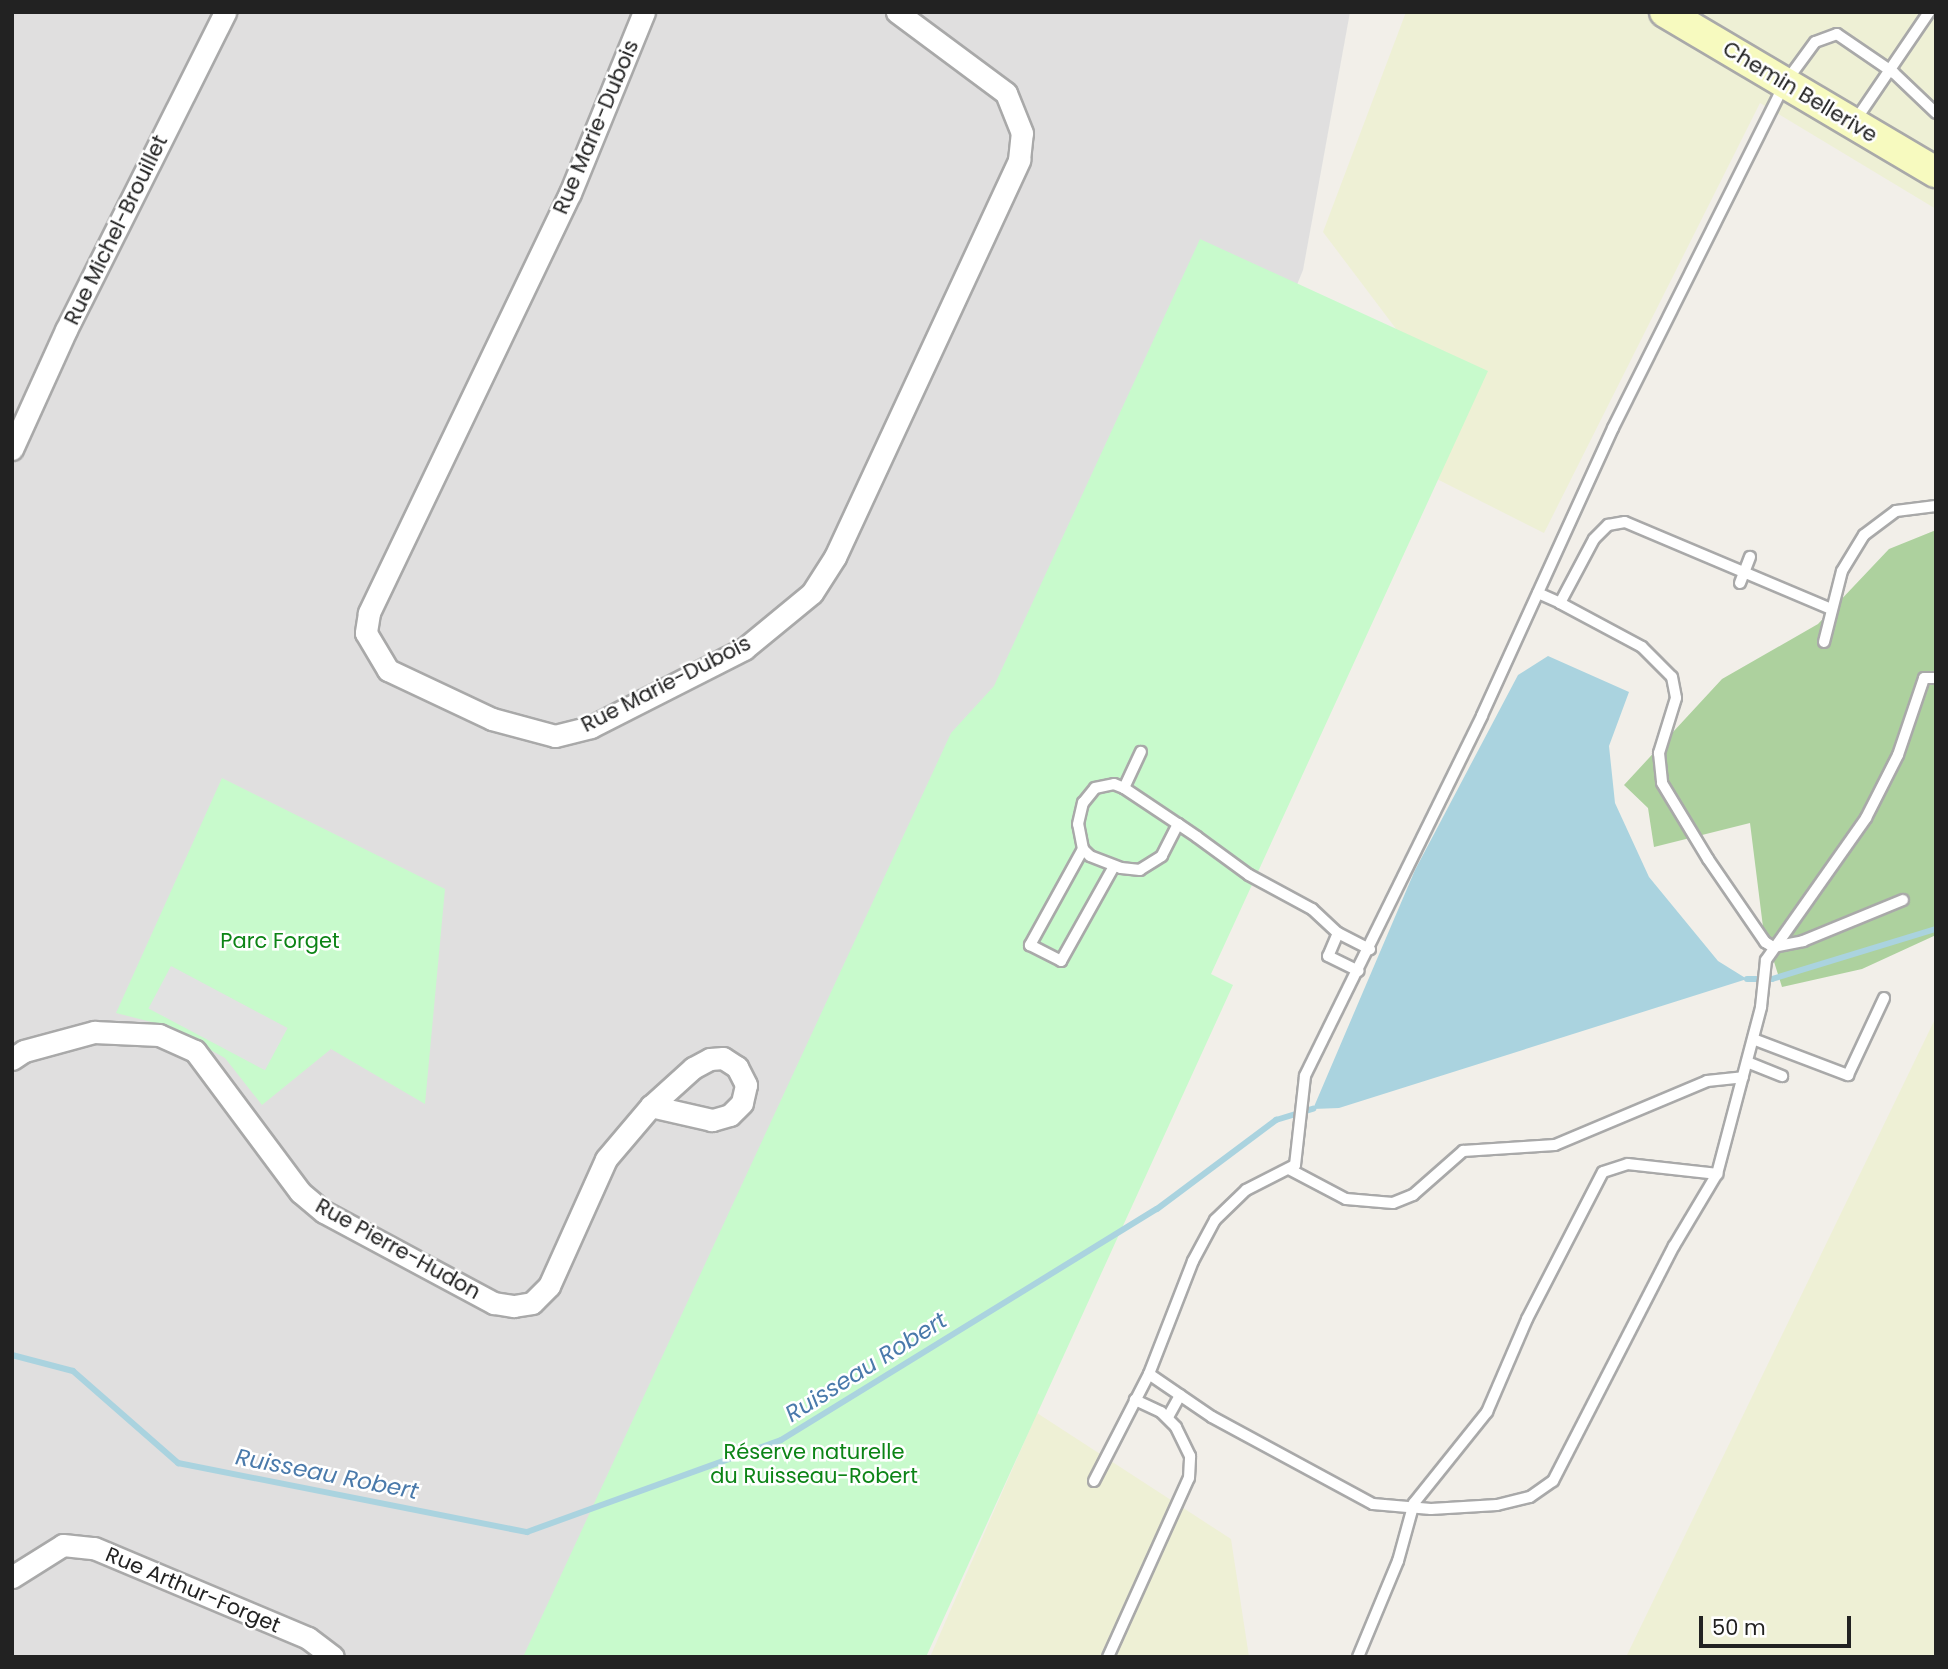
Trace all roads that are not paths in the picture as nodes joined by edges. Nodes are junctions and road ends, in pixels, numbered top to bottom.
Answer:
1 (225, 12) edge
2 (644, 12) edge
3 (897, 12) edge
4 (1665, 12) edge
5 (1929, 12) edge
6 (1889, 69) junction
7 (1785, 83) junction
8 (1936, 113) edge
9 (1854, 124) junction
10 (1936, 172) edge
11 (12, 449) edge
12 (1936, 506) edge
13 (1750, 557) dead end
14 (1745, 571) junction
15 (1740, 583) dead end
16 (1538, 593) junction
17 (1560, 603) junction
18 (1831, 609) junction
19 (1824, 642) dead end
20 (1936, 678) edge
21 (1141, 751) dead end
22 (1124, 788) junction
23 (1178, 824) junction
24 (1083, 849) junction
25 (1114, 866) junction
26 (1903, 900) dead end
27 (1338, 933) junction
28 (1773, 947) junction
29 (1370, 949) junction
30 (1359, 971) junction
31 (1884, 998) dead end
32 (1753, 1039) junction
33 (16, 1048) edge
34 (1747, 1062) junction
35 (1782, 1076) dead end
36 (1743, 1077) junction
37 (651, 1106) dead end
38 (1289, 1169) junction
39 (1717, 1174) junction
40 (1149, 1374) junction
41 (1180, 1395) junction
42 (1135, 1399) junction
43 (1168, 1417) junction
44 (1094, 1481) dead end
45 (1412, 1509) junction
46 (12, 1577) edge
47 (333, 1657) edge
48 (1108, 1657) edge
49 (1358, 1657) edge

1 - 11 street, Rue Michel-Brouillet
2 - 3 street, Rue Marie-Dubois
4 - 7 street, Chemin Bellerive
5 - 6 lane
6 - 7 lane
6 - 8 lane
6 - 9 lane
7 - 9 street, Chemin Bellerive
7 - 16 lane
9 - 10 street, Chemin Bellerive
12 - 18 lane
13 - 14 lane
14 - 15 lane
14 - 17 lane
14 - 18 lane
16 - 17 lane
16 - 29 lane
17 - 28 lane
18 - 19 lane
20 - 28 lane
21 - 22 lane
22 - 23 lane
22 - 24 lane
23 - 25 lane
23 - 27 lane
24 - 25 lane
24 - 25 lane
26 - 28 lane
27 - 29 lane
27 - 30 lane
28 - 32 lane
29 - 30 lane
30 - 38 lane
31 - 32 lane
32 - 34 lane
33 - 37 street, Rue Pierre-Hudon
34 - 35 lane
34 - 36 lane
36 - 38 lane
36 - 39 lane
38 - 40 lane
39 - 45 lane
39 - 45 lane
40 - 41 lane
40 - 42 lane
41 - 43 lane
41 - 45 lane
42 - 43 lane
42 - 44 lane
43 - 48 lane
45 - 49 lane
46 - 47 street, Rue Arthur-Forget

